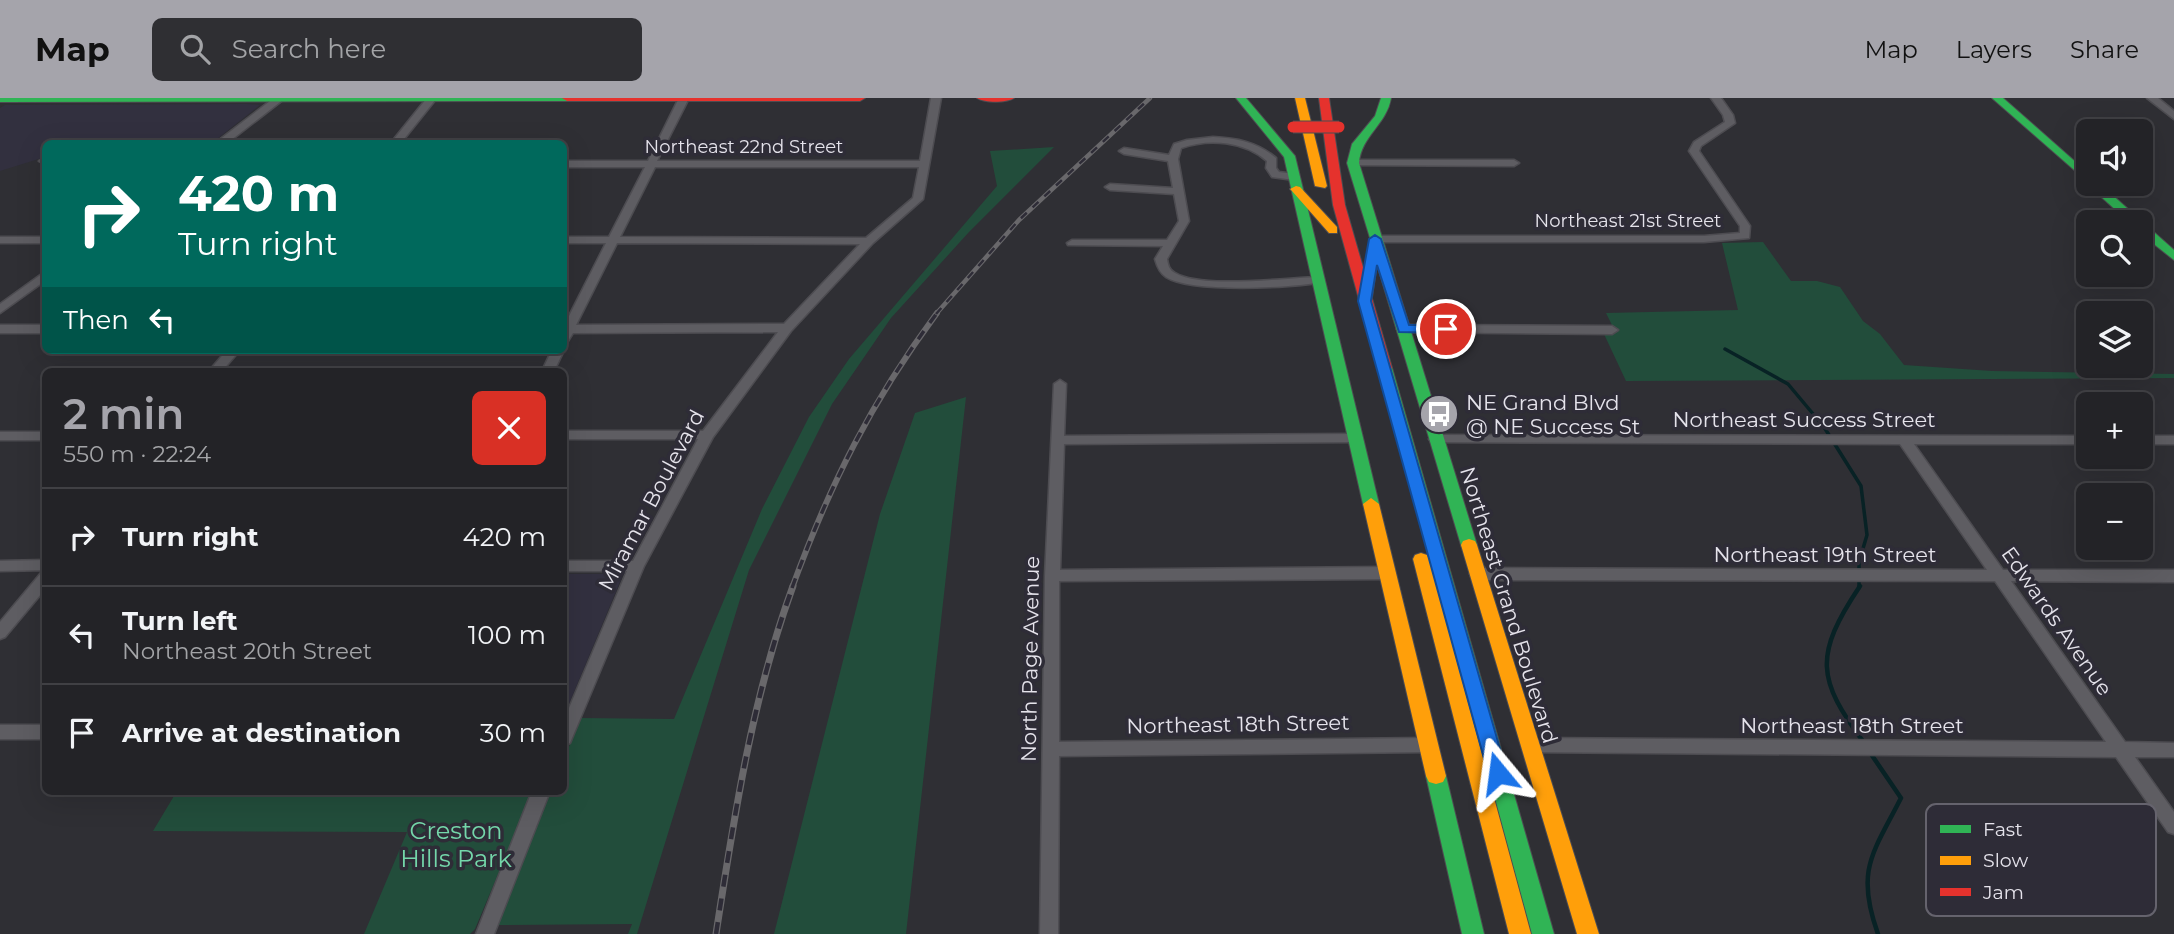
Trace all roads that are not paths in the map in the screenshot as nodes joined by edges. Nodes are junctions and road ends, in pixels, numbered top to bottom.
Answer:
1 (575, 98) edge
2 (684, 98) edge
3 (860, 98) edge
4 (936, 98) edge
5 (982, 98) edge
6 (1009, 98) edge
7 (1241, 98) edge
8 (1300, 98) edge
9 (1324, 98) edge
10 (1387, 98) edge
11 (1716, 98) edge
12 (1997, 98) edge
13 (2152, 98) edge
14 (0, 99) edge
15 (279, 99) edge
16 (432, 99) edge
17 (2174, 116) edge
18 (1270, 128) junction
19 (1363, 132) junction
20 (224, 140) edge
21 (398, 140) edge
22 (1124, 151) dead end
23 (1173, 159) junction
24 (1353, 163) junction
25 (1514, 163) dead end
26 (567, 164) edge
27 (649, 164) junction
28 (924, 164) junction
29 (2076, 168) edge
30 (1295, 183) junction
31 (1110, 187) dead end
32 (1177, 191) junction
33 (2107, 196) edge
34 (2122, 210) edge
35 (1333, 230) junction
36 (2153, 237) edge
37 (1375, 239) junction
38 (0, 240) edge
39 (42, 240) edge
40 (567, 240) edge
41 (613, 240) junction
42 (869, 241) junction
43 (1072, 243) dead end
44 (1168, 243) junction
45 (2174, 256) edge
46 (42, 277) edge
47 (1318, 280) junction
48 (1365, 301) junction
49 (0, 310) edge
50 (567, 328) edge
51 (787, 328) junction
52 (0, 329) edge
53 (42, 329) edge
54 (1403, 329) junction
55 (1612, 330) dead end
56 (567, 332) edge
57 (230, 354) edge
58 (218, 368) edge
59 (1060, 384) dead end
60 (707, 435) junction
61 (0, 436) edge
62 (42, 436) edge
63 (567, 436) edge
64 (1356, 438) junction
65 (1436, 439) junction
66 (1058, 440) junction
67 (2076, 440) edge
68 (2153, 440) edge
69 (2174, 440) edge
70 (1905, 441) junction
71 (1411, 522) dead end
72 (1418, 549) dead end
73 (42, 565) edge
74 (0, 566) edge
75 (567, 566) edge
76 (637, 566) junction
77 (1388, 573) junction
78 (1476, 574) junction
79 (1052, 576) junction
80 (2000, 576) junction
81 (2174, 576) edge
82 (42, 582) edge
83 (0, 633) edge
84 (567, 731) edge
85 (0, 732) edge
86 (42, 732) edge
87 (1428, 744) junction
88 (1530, 745) junction
89 (1049, 749) junction
90 (2120, 750) junction
91 (2174, 750) edge
92 (539, 795) edge
93 (2174, 826) edge
94 (485, 934) edge
95 (1049, 934) edge
96 (1473, 934) edge
97 (1520, 934) edge
98 (1543, 934) edge
99 (1588, 934) edge

1 - 2 main road
1 - 16 main road
2 - 3 main road
2 - 27 street
4 - 28 street, Miramar Boulevard
5 - 6 main road
7 - 18 main road
8 - 35 main road
9 - 48 main road
10 - 19 main road
11 - 37 street, Northeast 21st Street
12 - 29 main road
13 - 17 street
14 - 15 main road
15 - 16 main road
15 - 20 street
16 - 21 street
18 - 19 main road, bridge
18 - 30 main road
19 - 24 main road
22 - 23 street
23 - 30 street
23 - 32 street
24 - 25 street
24 - 37 main road, Northeast Grand Boulevard
26 - 27 street, Northeast 22nd Street
27 - 28 street, Northeast 22nd Street
27 - 41 street
28 - 42 street, Miramar Boulevard
30 - 35 main road
30 - 47 main road
31 - 32 street
32 - 44 street
33 - 34 main road
35 - 71 main road
36 - 45 main road
37 - 48 main road
37 - 54 main road, Northeast Grand Boulevard
38 - 39 street
40 - 41 street
41 - 42 street
41 - 50 street
42 - 51 street, Miramar Boulevard
43 - 44 street
44 - 47 street
46 - 49 street
47 - 64 main road
48 - 98 main road
51 - 56 street
51 - 60 street, Miramar Boulevard
52 - 53 street
54 - 55 street
54 - 65 main road, Northeast Grand Boulevard
57 - 58 street
59 - 66 street, North Page Avenue
60 - 63 street
60 - 76 street, Miramar Boulevard
61 - 62 street
64 - 66 street
64 - 77 main road
65 - 70 street, Northeast Success Street
65 - 78 main road, Northeast Grand Boulevard
66 - 79 street, North Page Avenue
67 - 70 street, Northeast Success Street
68 - 69 street
70 - 80 street, Edwards Avenue
72 - 97 main road
73 - 74 street
75 - 76 street
76 - 84 street, Miramar Boulevard
77 - 79 street
77 - 87 main road
78 - 80 street, Northeast 19th Street
78 - 88 main road, Northeast Grand Boulevard
79 - 89 street, North Page Avenue
80 - 81 street, Northeast 19th Street
80 - 90 street, Edwards Avenue
82 - 83 street
85 - 86 street
87 - 89 street, Northeast 18th Street
87 - 96 main road
88 - 90 street, Northeast 18th Street
88 - 99 main road, Northeast Grand Boulevard
89 - 95 street, North Page Avenue
90 - 91 street, Northeast 18th Street
90 - 93 street, Edwards Avenue
92 - 94 street

